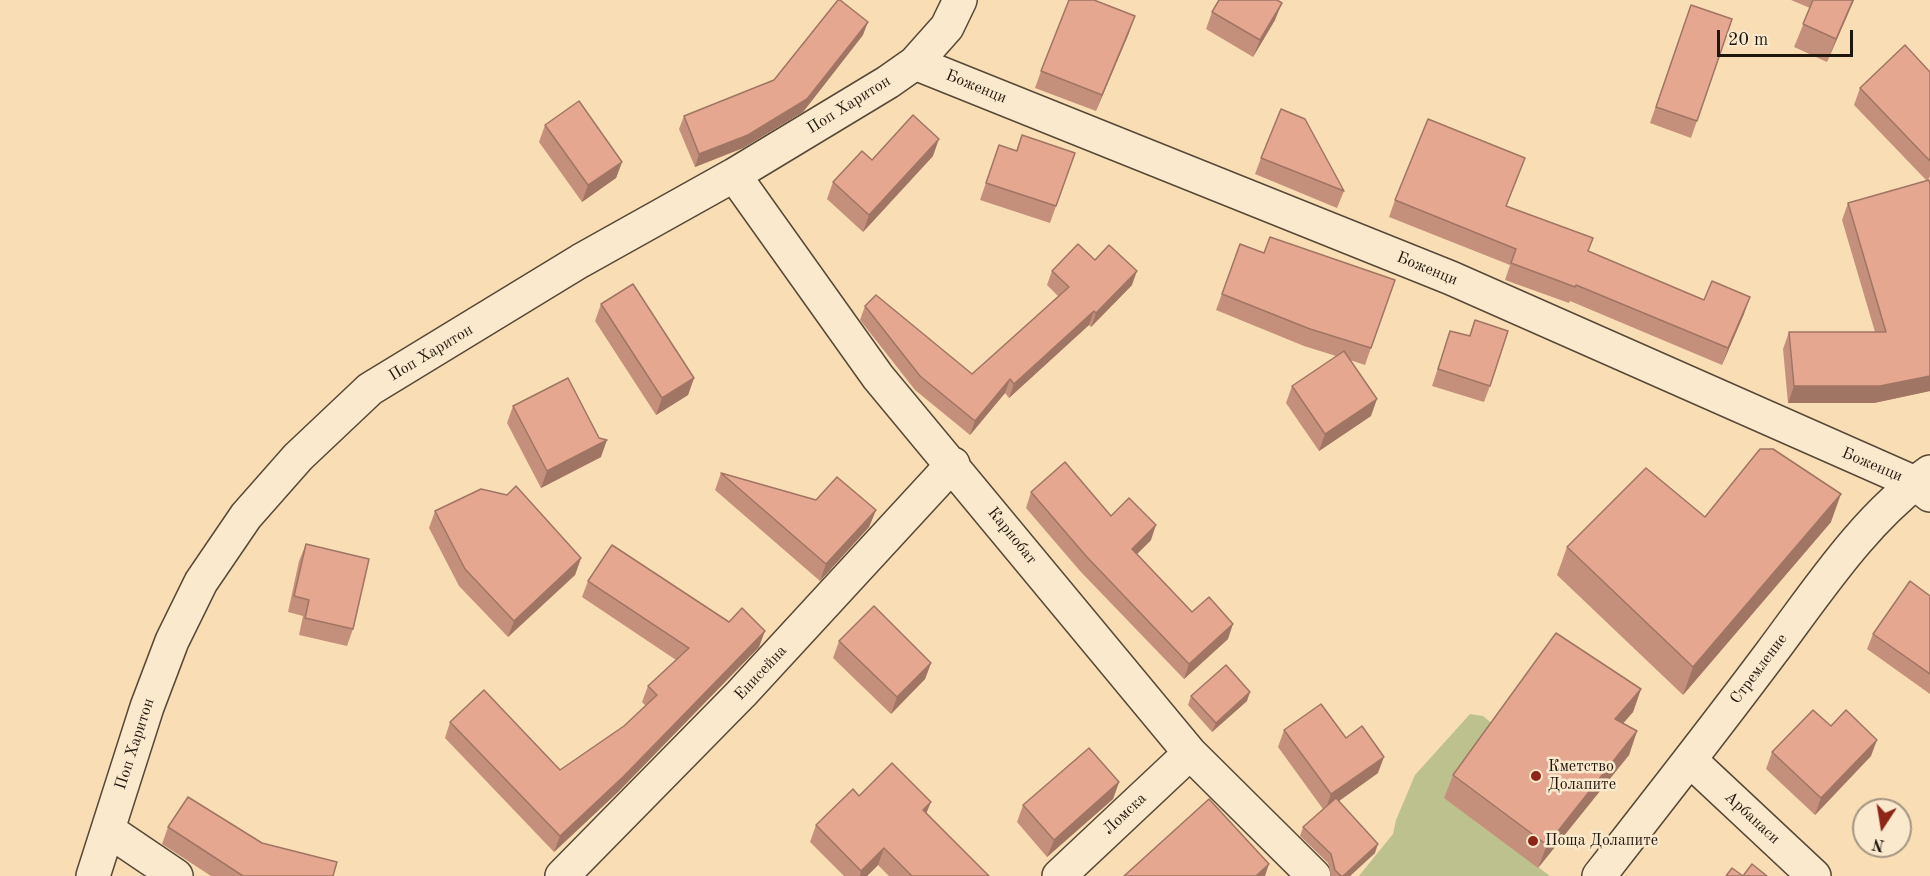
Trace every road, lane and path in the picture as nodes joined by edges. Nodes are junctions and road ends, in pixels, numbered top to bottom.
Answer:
1 (960, 0) edge
2 (915, 63) junction
3 (734, 176) junction
4 (953, 464) junction
5 (1925, 484) edge
6 (1190, 753) junction
7 (1690, 760) junction
8 (108, 830) junction
9 (93, 876) edge
10 (176, 876) edge
11 (562, 876) edge
12 (1059, 876) edge
13 (1314, 876) edge
14 (1599, 876) edge
15 (1814, 876) edge

1 - 2 street, Поп Харитон
2 - 3 street, Поп Харитон
2 - 5 street, Боженци
3 - 4 street, Карнобат
3 - 8 street, Поп Харитон
4 - 6 street, Карнобат
4 - 11 street, Енисейна
5 - 7 street, Стремление
6 - 12 street, Ломска
6 - 13 street, Карнобат
7 - 14 street, Стремление
7 - 15 street, Арбанаси
8 - 9 street, Поп Харитон
8 - 10 street

